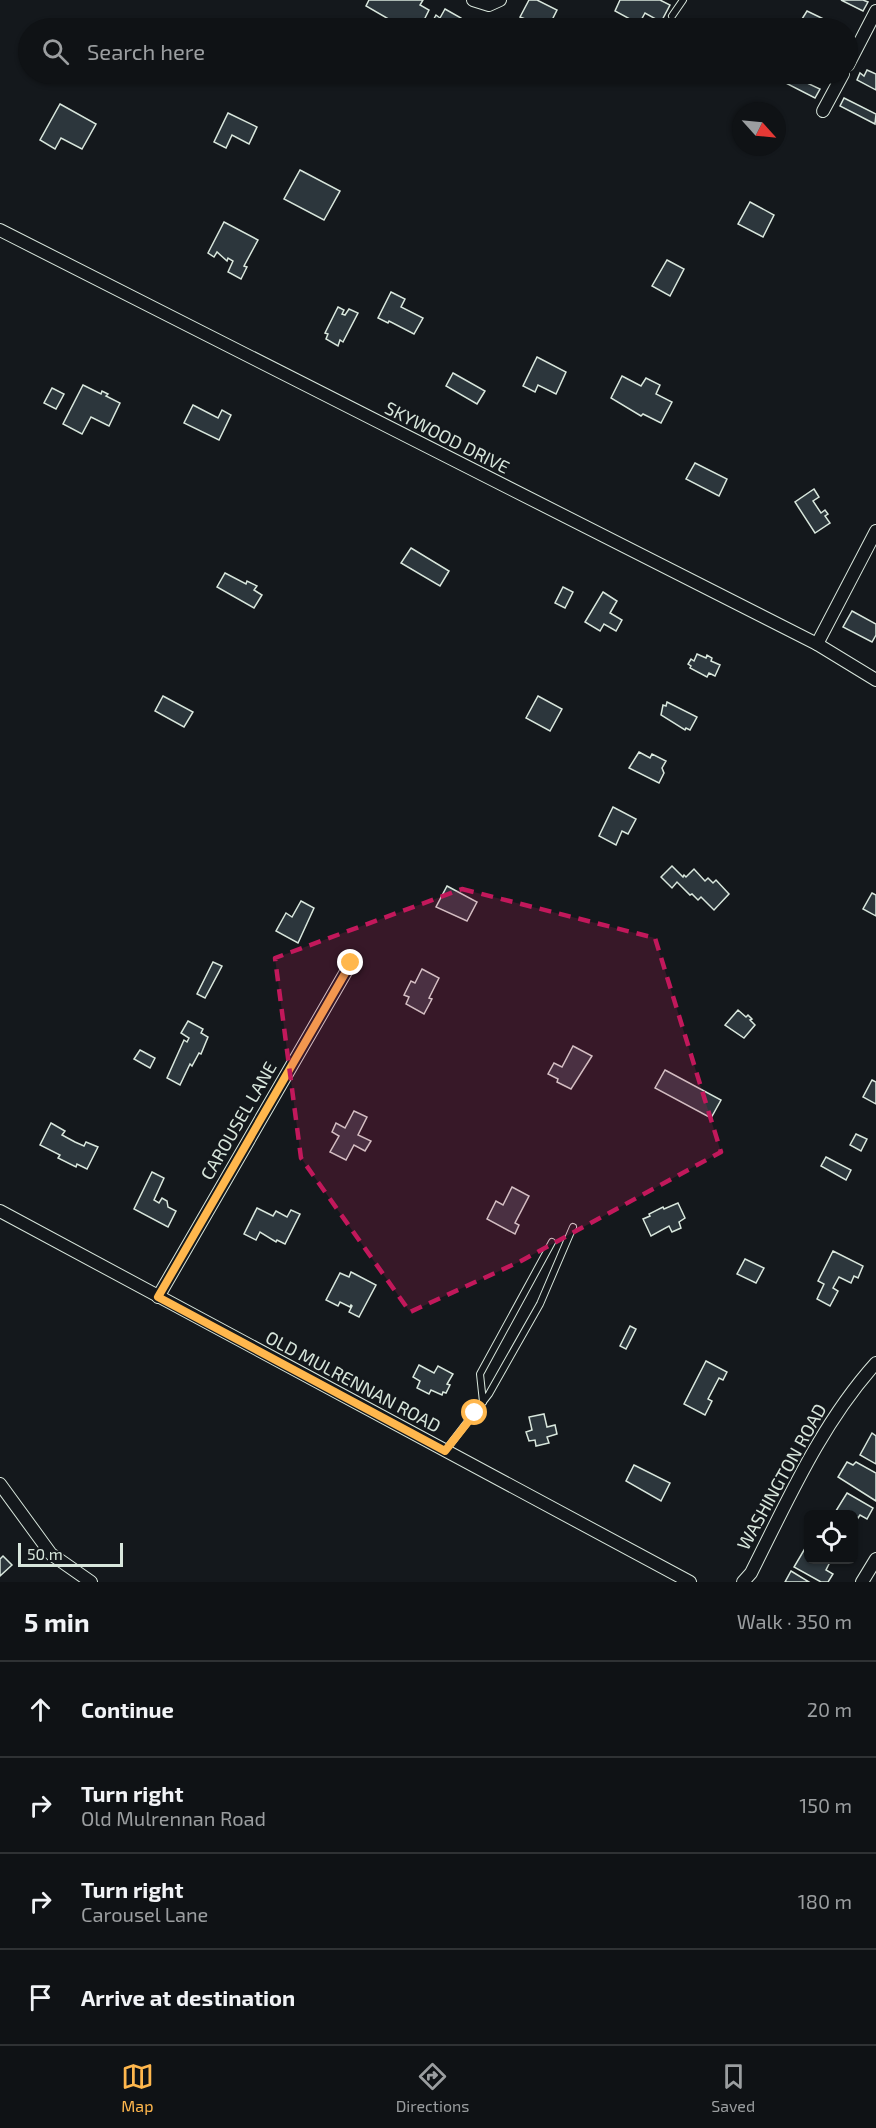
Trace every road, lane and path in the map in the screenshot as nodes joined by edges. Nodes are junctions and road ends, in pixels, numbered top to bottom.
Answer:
1 (473, 0) edge
2 (500, 0) edge
3 (683, 0) edge
4 (876, 11) edge
5 (672, 16) dead end
6 (858, 46) edge
7 (838, 84) edge
8 (824, 111) dead end
9 (0, 230) edge
10 (876, 531) edge
11 (817, 644) junction
12 (876, 680) edge
13 (351, 963) dead end
14 (0, 1211) edge
15 (573, 1227) dead end
16 (552, 1242) dead end
17 (158, 1297) junction
18 (876, 1362) edge
19 (483, 1402) junction
20 (445, 1451) junction
21 (0, 1484) edge
22 (876, 1559) edge
23 (91, 1582) edge
24 (690, 1582) edge
25 (743, 1582) edge
26 (862, 1582) edge

1 - 2 street
3 - 5 lane
4 - 6 street
7 - 8 street
9 - 11 street, SKYWOOD DRIVE
10 - 11 street
11 - 12 street, SKYWOOD DRIVE
13 - 17 street, CAROUSEL LANE
14 - 17 street, OLD MULRENNAN ROAD
15 - 19 lane
16 - 19 lane
17 - 20 street, OLD MULRENNAN ROAD
18 - 25 street, WASHINGTON ROAD
19 - 20 lane
20 - 24 street, OLD MULRENNAN ROAD
21 - 23 street
22 - 26 street

